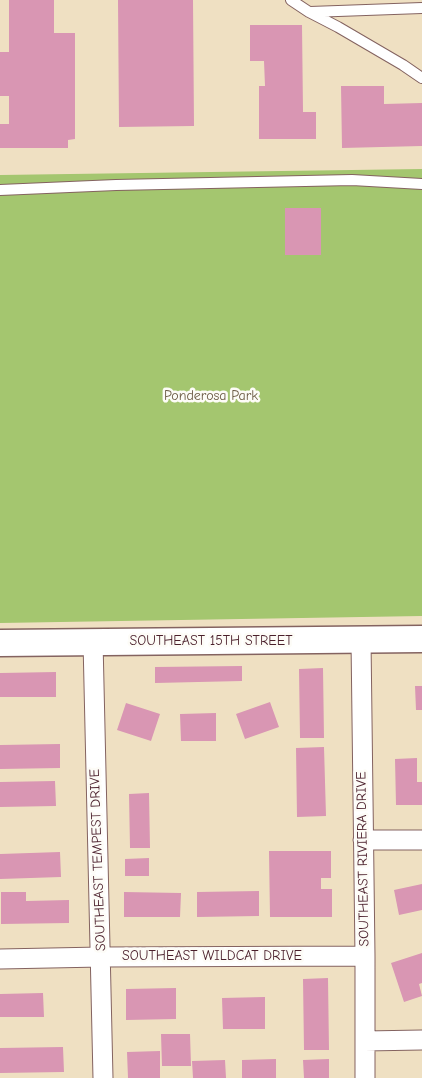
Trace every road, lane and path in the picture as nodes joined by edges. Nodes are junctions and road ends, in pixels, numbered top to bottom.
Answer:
1 (291, 0) edge
2 (422, 8) edge
3 (309, 12) junction
4 (422, 78) edge
5 (422, 184) edge
6 (0, 190) edge
7 (422, 639) edge
8 (361, 640) junction
9 (93, 641) junction
10 (0, 643) edge
11 (363, 840) junction
12 (422, 840) edge
13 (365, 956) junction
14 (101, 957) junction
15 (0, 959) edge
16 (422, 1040) edge
17 (365, 1041) junction
18 (103, 1078) edge
19 (364, 1078) edge

1 - 3 lane
2 - 3 lane
3 - 4 lane
5 - 6 lane
7 - 8 main road, SOUTHEAST 15TH STREET
8 - 9 main road, SOUTHEAST 15TH STREET
8 - 11 street, SOUTHEAST RIVIERA DRIVE
9 - 10 main road, SOUTHEAST 15TH STREET
9 - 14 street, SOUTHEAST TEMPEST DRIVE
11 - 12 street
11 - 13 street, SOUTHEAST RIVIERA DRIVE
13 - 14 street, SOUTHEAST WILDCAT DRIVE
13 - 17 street, SOUTHEAST RIVIERA DRIVE
14 - 15 street, SOUTHEAST WILDCAT DRIVE
14 - 18 street, SOUTHEAST TEMPEST DRIVE
16 - 17 street
17 - 19 street, SOUTHEAST RIVIERA DRIVE

